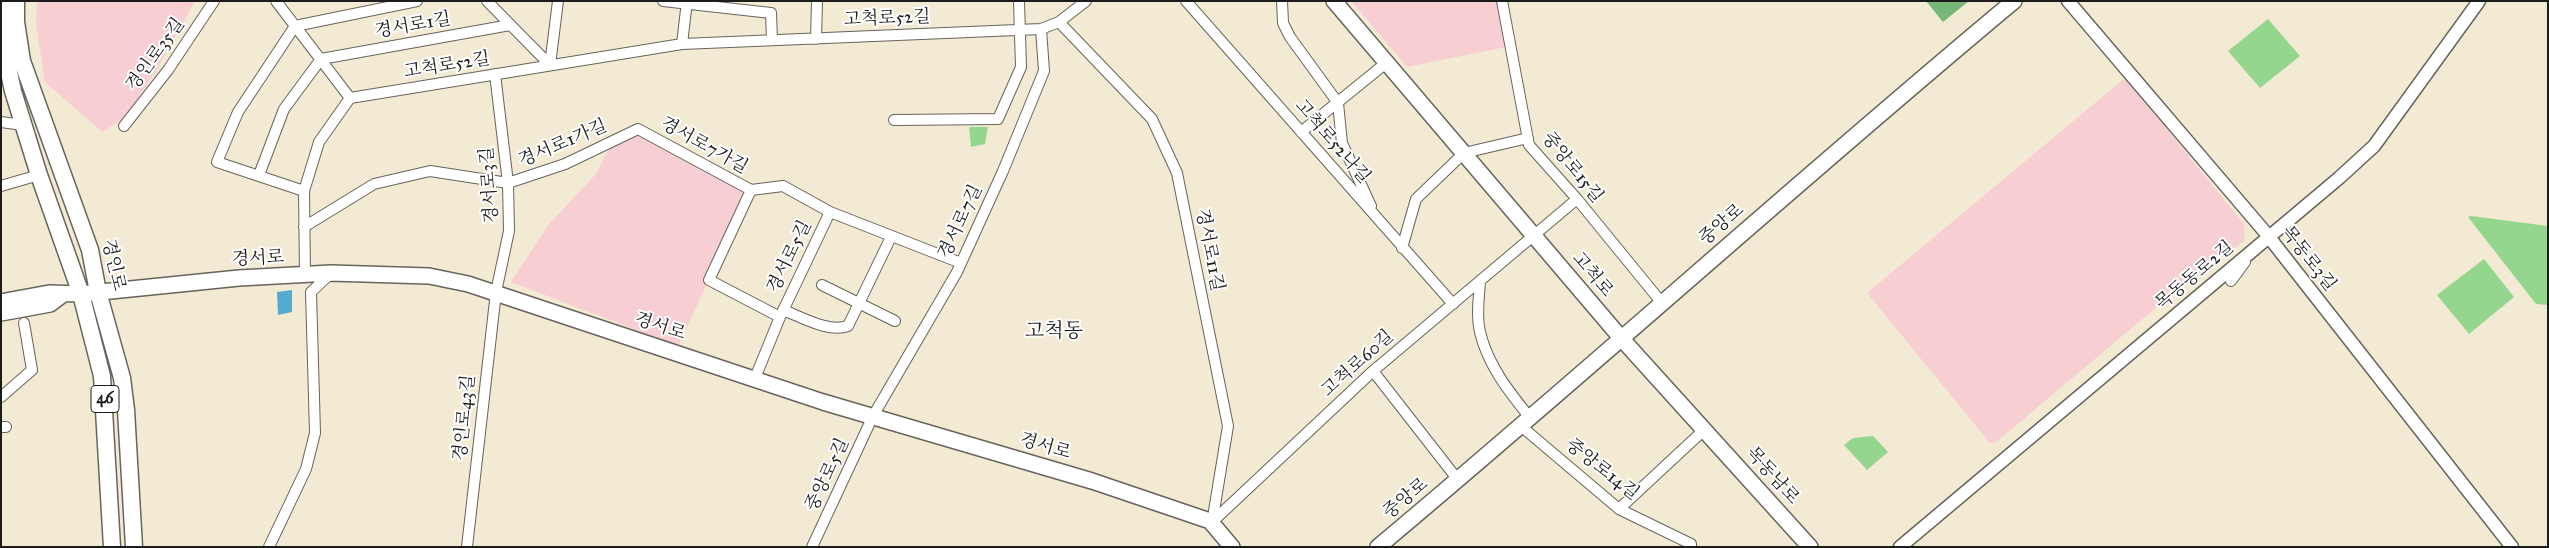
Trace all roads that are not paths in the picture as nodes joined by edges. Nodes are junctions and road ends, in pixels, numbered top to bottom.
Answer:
1 (16, 1) edge
2 (214, 1) edge
3 (276, 1) edge
4 (417, 1) edge
5 (488, 1) edge
6 (558, 1) edge
7 (663, 1) edge
8 (817, 1) edge
9 (1019, 1) edge
10 (1086, 1) edge
11 (1186, 1) edge
12 (1282, 1) edge
13 (1334, 1) edge
14 (1502, 1) edge
15 (2014, 1) edge
16 (2068, 1) edge
17 (2480, 1) edge
18 (686, 3) edge
19 (1, 6) edge
20 (1059, 22) junction
21 (510, 25) junction
22 (295, 26) junction
23 (1041, 29) junction
24 (1021, 30) junction
25 (816, 39) junction
26 (772, 40) junction
27 (682, 44) junction
28 (321, 59) junction
29 (1386, 62) junction
30 (550, 66) junction
31 (496, 74) junction
32 (350, 98) junction
33 (1338, 102) junction
34 (894, 120) dead end
35 (1, 122) edge
36 (23, 125) junction
37 (124, 126) dead end
38 (638, 129) joint
39 (1301, 132) junction
40 (1528, 138) junction
41 (1464, 153) junction
42 (39, 175) junction
43 (259, 176) junction
44 (508, 183) junction
45 (1, 186) edge
46 (751, 190) junction
47 (304, 191) junction
48 (1577, 199) junction
49 (830, 212) junction
50 (1376, 218) junction
51 (304, 227) junction
52 (1535, 236) junction
53 (892, 237) junction
54 (2269, 237) junction
55 (1402, 248) junction
56 (2254, 250) junction
57 (961, 263) junction
58 (331, 273) junction
59 (304, 275) junction
60 (2231, 281) dead end
61 (1480, 282) junction
62 (822, 285) dead end
63 (98, 292) junction
64 (496, 292) junction
65 (80, 294) junction
66 (62, 295) junction
67 (1, 302) edge
68 (860, 303) junction
69 (1662, 303) junction
70 (1452, 304) junction
71 (1, 313) edge
72 (782, 314) junction
73 (894, 321) dead end
74 (24, 323) dead end
75 (1621, 338) junction
76 (1373, 371) junction
77 (755, 378) junction
78 (1, 397) edge
79 (873, 416) junction
80 (1526, 423) junction
81 (1705, 429) junction
82 (1458, 480) junction
83 (1619, 509) junction
84 (1211, 522) junction
85 (1224, 543) edge
86 (112, 547) edge
87 (134, 547) edge
88 (269, 547) edge
89 (467, 547) edge
90 (812, 547) edge
91 (1378, 547) edge
92 (1691, 547) edge
93 (1810, 547) edge
94 (1900, 547) edge
95 (2512, 547) edge

1 - 63 main road, 경인로 / 46
2 - 37 street, 경인로35길
3 - 22 street
4 - 22 street
5 - 21 street
6 - 30 street
7 - 18 street
8 - 25 street
9 - 24 street
10 - 20 street, 고척로52길
11 - 39 street, 고척로52나길
12 - 33 street
13 - 29 main road, 고척로
14 - 40 street, 중앙로15길
15 - 69 main road, 중앙로
16 - 54 street, 목동로3길
17 - 54 street, 목동동로2길
18 - 26 street
18 - 27 street
19 - 36 main road, 46
20 - 23 street, 고척로52길
20 - 84 street, 경서로11길
21 - 28 street, 경서로1길
21 - 30 street
22 - 28 street
22 - 43 street
23 - 24 street, 고척로52길
23 - 57 street, 경서로7길
24 - 25 street, 고척로52길
24 - 34 street
25 - 26 street, 고척로52길
26 - 27 street, 고척로52길
27 - 30 street, 고척로52길
28 - 32 street
28 - 43 street
29 - 33 street
29 - 41 main road, 고척로
30 - 31 street, 고척로52길
31 - 32 street, 고척로52길
31 - 44 street, 경서로3길
32 - 47 street
33 - 39 street
33 - 50 street
35 - 36 street
36 - 42 main road, 46
38 - 44 street, 경서로1가길
38 - 46 street, 경서로7가길
39 - 50 street, 고척로52나길
40 - 41 street
40 - 48 street, 중앙로15길
41 - 52 main road, 고척로
41 - 55 street
42 - 45 street
42 - 65 main road, 46
43 - 47 street
44 - 51 street, 경서로1가길
44 - 64 street, 경서로3길
46 - 49 street, 경서로7가길
46 - 72 street, 경서로5길
47 - 51 street
48 - 52 street
48 - 69 street, 중앙로15길
49 - 53 street, 경서로7가길
49 - 72 street, 경서로5길
50 - 55 street, 고척로52나길
51 - 59 street
52 - 61 street, 고척로60길
52 - 75 main road, 고척로
53 - 57 street, 경서로7가길
53 - 68 street
54 - 56 street, 목동동로2길
54 - 95 street, 목동로3길
55 - 70 street, 고척로52나길
56 - 60 street
56 - 94 street, 목동동로2길
57 - 79 street, 경서로7길
58 - 59 main road, 경서로
58 - 64 main road, 경서로
58 - 88 street
59 - 63 main road, 경서로
61 - 70 street, 고척로60길
61 - 80 street, 중앙로14길
62 - 68 street
63 - 65 main road, 경서로
63 - 87 main road, 경인로 / 46
64 - 77 main road, 경서로
64 - 89 street, 경인로43길
65 - 66 main road, 경서로
65 - 86 main road, 46
66 - 67 main road, 경서로
66 - 71 main road
68 - 72 street
68 - 73 street
69 - 75 main road, 중앙로
70 - 76 street, 고척로60길
72 - 77 street, 경서로5길
74 - 78 street
75 - 80 main road, 중앙로
75 - 81 main road, 목동남로
76 - 82 street, 중앙로
76 - 84 street, 고척로60길
77 - 79 main road, 경서로
79 - 84 main road, 경서로
79 - 90 street, 중앙로5길
80 - 82 main road, 중앙로
80 - 83 street, 중앙로14길
81 - 83 street
81 - 93 main road, 목동남로
82 - 91 main road, 중앙로
83 - 92 street, 중앙로14길
84 - 85 main road

